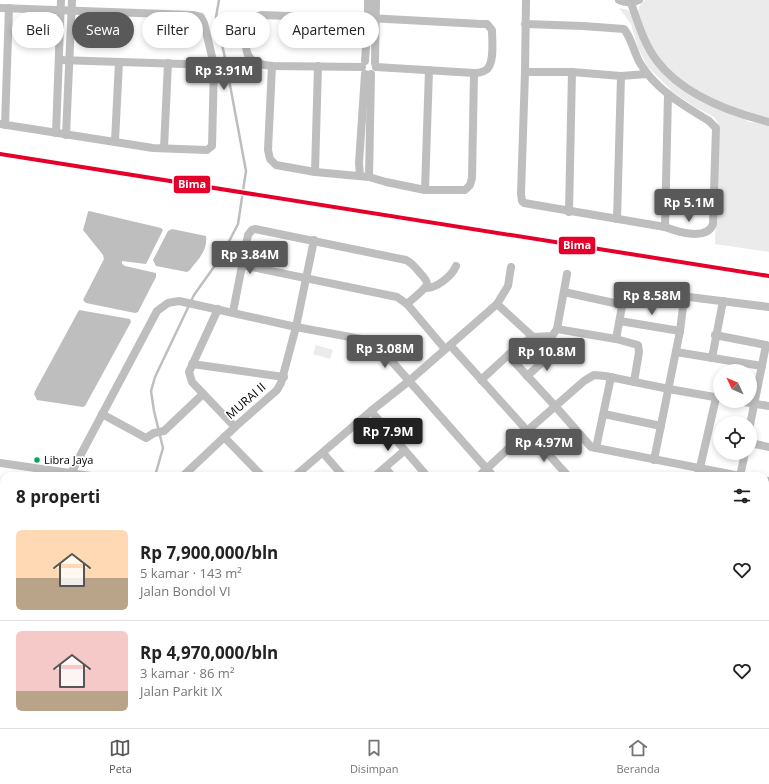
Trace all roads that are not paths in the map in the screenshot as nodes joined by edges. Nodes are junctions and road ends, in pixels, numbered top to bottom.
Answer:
1 (61, 0) edge
2 (72, 0) edge
3 (368, 0) edge
4 (376, 0) edge
5 (526, 0) edge
6 (619, 0) edge
7 (639, 0) edge
8 (631, 3) junction
9 (0, 8) edge
10 (9, 8) junction
11 (61, 10) junction
12 (71, 10) junction
13 (371, 12) edge
14 (373, 12) edge
15 (278, 16) edge
16 (379, 18) edge
17 (525, 24) junction
18 (370, 48) edge
19 (59, 60) junction
20 (69, 60) junction
21 (119, 62) junction
22 (168, 64) junction
23 (214, 65) junction
24 (272, 66) junction
25 (318, 66) junction
26 (369, 68) junction
27 (429, 70) junction
28 (525, 72) junction
29 (572, 72) junction
30 (474, 74) junction
31 (647, 74) junction
32 (621, 76) junction
33 (668, 94) junction
34 (769, 122) edge
35 (2, 125) edge
36 (56, 133) junction
37 (66, 135) junction
38 (115, 141) junction
39 (164, 148) junction
40 (315, 172) junction
41 (360, 176) junction
42 (369, 177) junction
43 (425, 190) junction
44 (569, 212) junction
45 (618, 219) junction
46 (664, 227) junction
47 (314, 240) junction
48 (242, 265) junction
49 (456, 266) dead end
50 (511, 267) dead end
51 (567, 274) dead end
52 (306, 278) junction
53 (425, 288) junction
54 (564, 292) junction
55 (683, 298) junction
56 (723, 301) junction
57 (407, 304) junction
58 (497, 304) junction
59 (623, 305) junction
60 (769, 307) edge
61 (218, 309) junction
62 (233, 312) junction
63 (620, 321) junction
64 (296, 327) junction
65 (557, 329) junction
66 (680, 331) junction
67 (715, 335) junction
68 (533, 338) junction
69 (616, 339) junction
70 (768, 345) edge
71 (447, 347) junction
72 (554, 352) dead end
73 (676, 352) junction
74 (508, 355) junction
75 (712, 358) junction
76 (192, 364) junction
77 (762, 366) junction
78 (527, 376) junction
79 (284, 377) junction
80 (611, 377) junction
81 (481, 380) junction
82 (409, 381) junction
83 (634, 382) junction
84 (669, 389) junction
85 (757, 390) edge
86 (203, 394) junction
87 (713, 397) edge
88 (757, 404) edge
89 (769, 406) edge
90 (556, 407) junction
91 (715, 408) edge
92 (371, 411) junction
93 (102, 414) junction
94 (604, 414) junction
95 (661, 426) junction
96 (235, 427) junction
97 (527, 431) junction
98 (224, 437) junction
99 (757, 444) edge
100 (769, 447) edge
101 (596, 448) junction
102 (404, 451) junction
103 (323, 453) junction
104 (654, 460) junction
105 (743, 460) edge
106 (0, 463) edge
107 (385, 468) junction
108 (486, 469) junction
109 (64, 472) edge
110 (72, 472) edge
111 (187, 472) edge
112 (258, 472) edge
113 (300, 472) edge
114 (340, 472) edge
115 (380, 472) edge
116 (388, 472) edge
117 (423, 472) edge
118 (483, 472) edge
119 (489, 472) edge
120 (564, 472) edge
121 (699, 472) edge
122 (741, 472) edge

1 - 11 street
2 - 12 street
3 - 13 street
4 - 14 street
5 - 17 street
6 - 8 street
7 - 8 street
8 - 34 street
9 - 10 street
10 - 11 street
10 - 35 street
11 - 12 street
11 - 19 street
12 - 20 street
12 - 23 street
15 - 24 street
16 - 30 street
17 - 28 street
17 - 31 street
18 - 26 street
19 - 20 street
19 - 36 street
20 - 21 street
20 - 37 street
21 - 22 street
21 - 38 street
22 - 23 street
22 - 39 street
23 - 39 street
24 - 25 street
24 - 40 street
25 - 26 street
25 - 40 street
26 - 27 street
26 - 41 street
26 - 42 street
27 - 30 street
27 - 43 street
28 - 29 street
28 - 44 street
29 - 32 street
29 - 44 street
30 - 43 street
31 - 32 street
31 - 33 street
32 - 45 street
33 - 46 street
33 - 46 street
35 - 36 street
36 - 37 street
37 - 38 street
38 - 39 street
40 - 41 street
41 - 42 street
42 - 43 street
44 - 45 street
45 - 46 street
47 - 48 street
47 - 52 street, MURAI II
47 - 53 street
48 - 52 street
48 - 62 street
49 - 53 street
50 - 58 street
51 - 54 street
52 - 57 street
52 - 64 street, MURAI II
53 - 57 street
54 - 59 street
54 - 65 street
55 - 56 street
55 - 59 street
55 - 66 street
56 - 60 street
56 - 67 street
57 - 71 street
58 - 68 street
58 - 71 street
59 - 63 street
61 - 62 street
61 - 76 street
61 - 93 street
62 - 64 street
63 - 66 street
63 - 69 street
64 - 79 street, MURAI II
64 - 82 street
65 - 68 street
65 - 69 street
66 - 73 street
67 - 70 street
67 - 75 street
68 - 74 street
69 - 83 street
70 - 77 street
71 - 81 street
71 - 82 street
72 - 78 street
73 - 75 street
73 - 84 street
74 - 78 street
74 - 81 street
75 - 77 street
76 - 79 street
76 - 86 street
77 - 85 street
78 - 90 street
79 - 96 street, MURAI II
80 - 83 street
80 - 90 street
80 - 94 street
81 - 97 street
82 - 92 street
82 - 108 street
83 - 84 street
84 - 87 street
84 - 95 street
86 - 93 street
86 - 96 street
88 - 89 street
90 - 97 street
90 - 101 street
91 - 121 street
92 - 102 street
92 - 103 street
93 - 110 street
94 - 95 street
94 - 101 street
95 - 104 street
96 - 98 street, MURAI II
97 - 108 street
97 - 120 street
98 - 111 street, MURAI II
98 - 112 street
99 - 100 street
101 - 104 street
102 - 107 street
102 - 117 street
103 - 113 street
103 - 114 street
104 - 121 street
105 - 122 street
106 - 109 street
107 - 115 street
107 - 116 street
108 - 118 street
108 - 119 street

